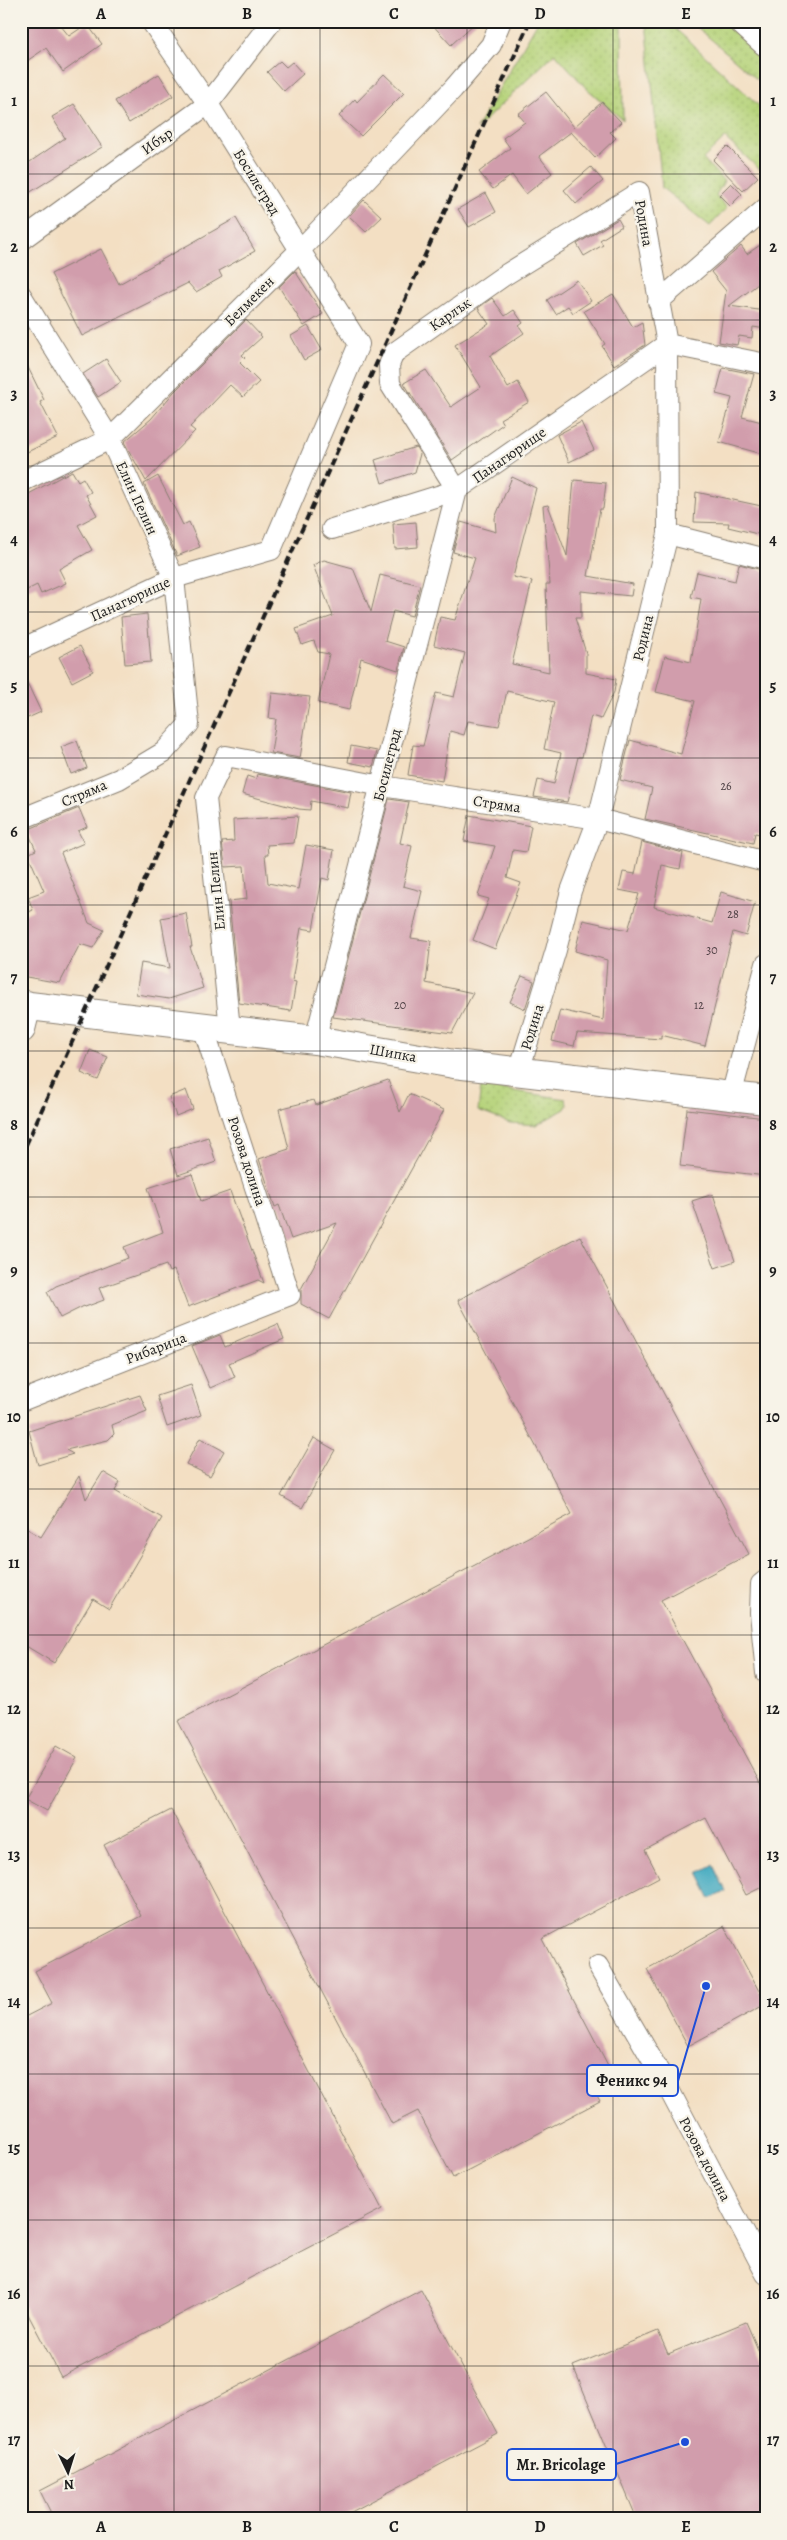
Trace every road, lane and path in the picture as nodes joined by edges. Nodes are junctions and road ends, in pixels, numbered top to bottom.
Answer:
1 (151, 21) edge
2 (272, 21) edge
3 (501, 21) edge
4 (743, 21) edge
5 (766, 42) edge
6 (208, 104) junction
7 (638, 192) joint
8 (766, 208) edge
9 (21, 240) edge
10 (300, 250) junction
11 (21, 295) edge
12 (658, 302) junction
13 (667, 344) junction
14 (766, 364) edge
15 (110, 440) junction
16 (21, 482) edge
17 (458, 490) junction
18 (332, 529) dead end
19 (668, 534) junction
20 (271, 550) joint
21 (766, 559) edge
22 (174, 578) junction
23 (21, 649) edge
24 (189, 724) joint
25 (226, 756) joint
26 (382, 786) junction
27 (21, 819) edge
28 (598, 820) junction
29 (766, 862) edge
30 (766, 964) edge
31 (23, 1009) edge
32 (216, 1028) junction
33 (315, 1040) junction
34 (519, 1071) junction
35 (731, 1096) junction
36 (766, 1100) edge
37 (290, 1295) joint
38 (21, 1400) edge
39 (766, 1580) edge
40 (766, 1673) edge
41 (598, 1966) dead end
42 (766, 2274) edge

1 - 6 street, Босилеград
2 - 6 street, Ибър
3 - 10 street, Белмекен
4 - 5 main road
6 - 9 street, Ибър
6 - 10 street, Босилеград
7 - 12 street, Родина
7 - 17 street, Карлък
8 - 12 street
10 - 15 street, Белмекен
10 - 20 street, Босилеград
11 - 15 street, Елин Пелин
12 - 13 street, Родина
13 - 14 street
13 - 17 street, Панагюрище
13 - 19 street, Родина
15 - 16 street, Белмекен
15 - 22 street, Елин Пелин
17 - 18 street, Панагюрище
17 - 26 street, Босилеград
19 - 21 street
19 - 28 street, Родина
20 - 22 street, Панагюрище
22 - 23 street, Панагюрище
22 - 24 street, Елин Пелин
24 - 27 street, Стряма
25 - 26 street, Стряма
25 - 32 street, Елин Пелин
26 - 28 street, Стряма
26 - 33 street, Босилеград
28 - 29 street, Стряма
28 - 34 street, Родина
30 - 35 street
31 - 32 main road, Шипка
32 - 33 main road, Шипка
32 - 37 street, Розова долина
33 - 34 main road, Шипка
34 - 35 main road, Шипка
35 - 36 main road, Шипка
37 - 38 street, Рибарица
39 - 40 street
41 - 42 street, Розова долина

